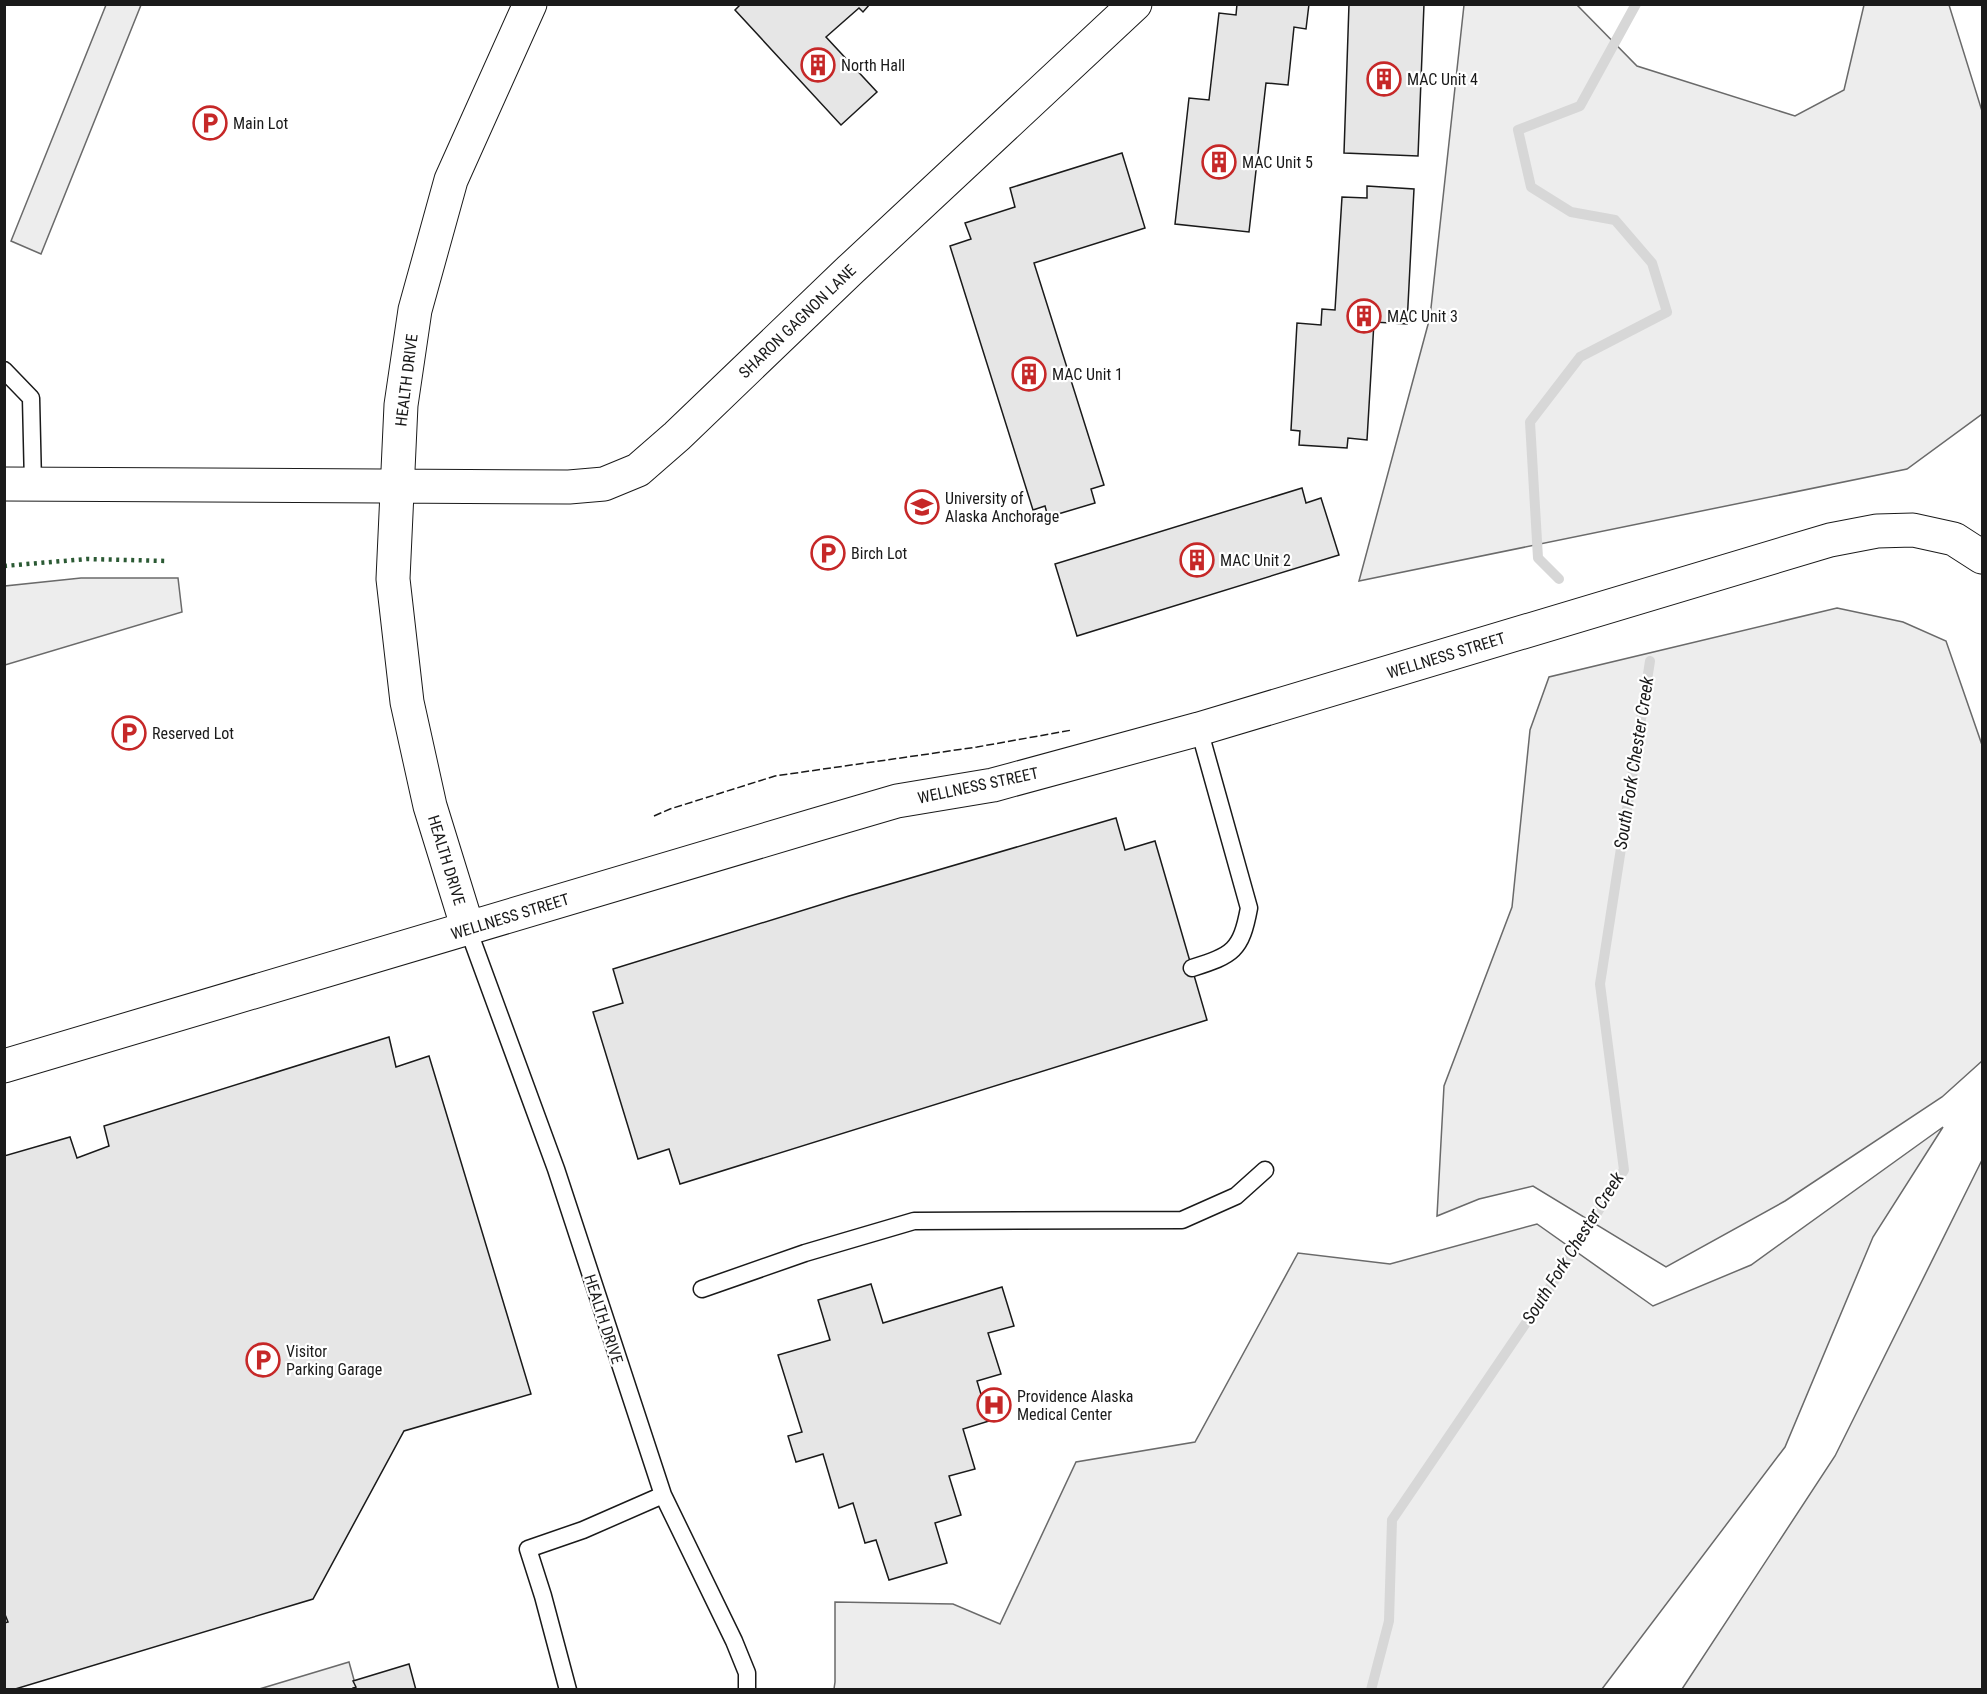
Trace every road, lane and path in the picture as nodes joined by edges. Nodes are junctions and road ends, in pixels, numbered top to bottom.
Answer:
1 (530, 4) edge
2 (1135, 4) edge
3 (4, 370) edge
4 (19, 484) edge
5 (396, 487) junction
6 (1983, 558) edge
7 (1199, 729) junction
8 (468, 929) junction
9 (1192, 968) dead end
10 (4, 1066) edge
11 (1265, 1170) dead end
12 (702, 1289) dead end
13 (663, 1495) junction
14 (568, 1689) edge
15 (747, 1689) edge

1 - 5 street, HEALTH DRIVE
2 - 5 street, SHARON GAGNON LANE
3 - 4 lane
4 - 5 street, SHARON GAGNON LANE
5 - 8 street, HEALTH DRIVE
6 - 7 street, WELLNESS STREET
7 - 8 street, WELLNESS STREET
7 - 9 lane
8 - 10 street, WELLNESS STREET
8 - 13 lane, HEALTH DRIVE
11 - 12 lane
13 - 14 lane
13 - 15 lane, HEALTH DRIVE

